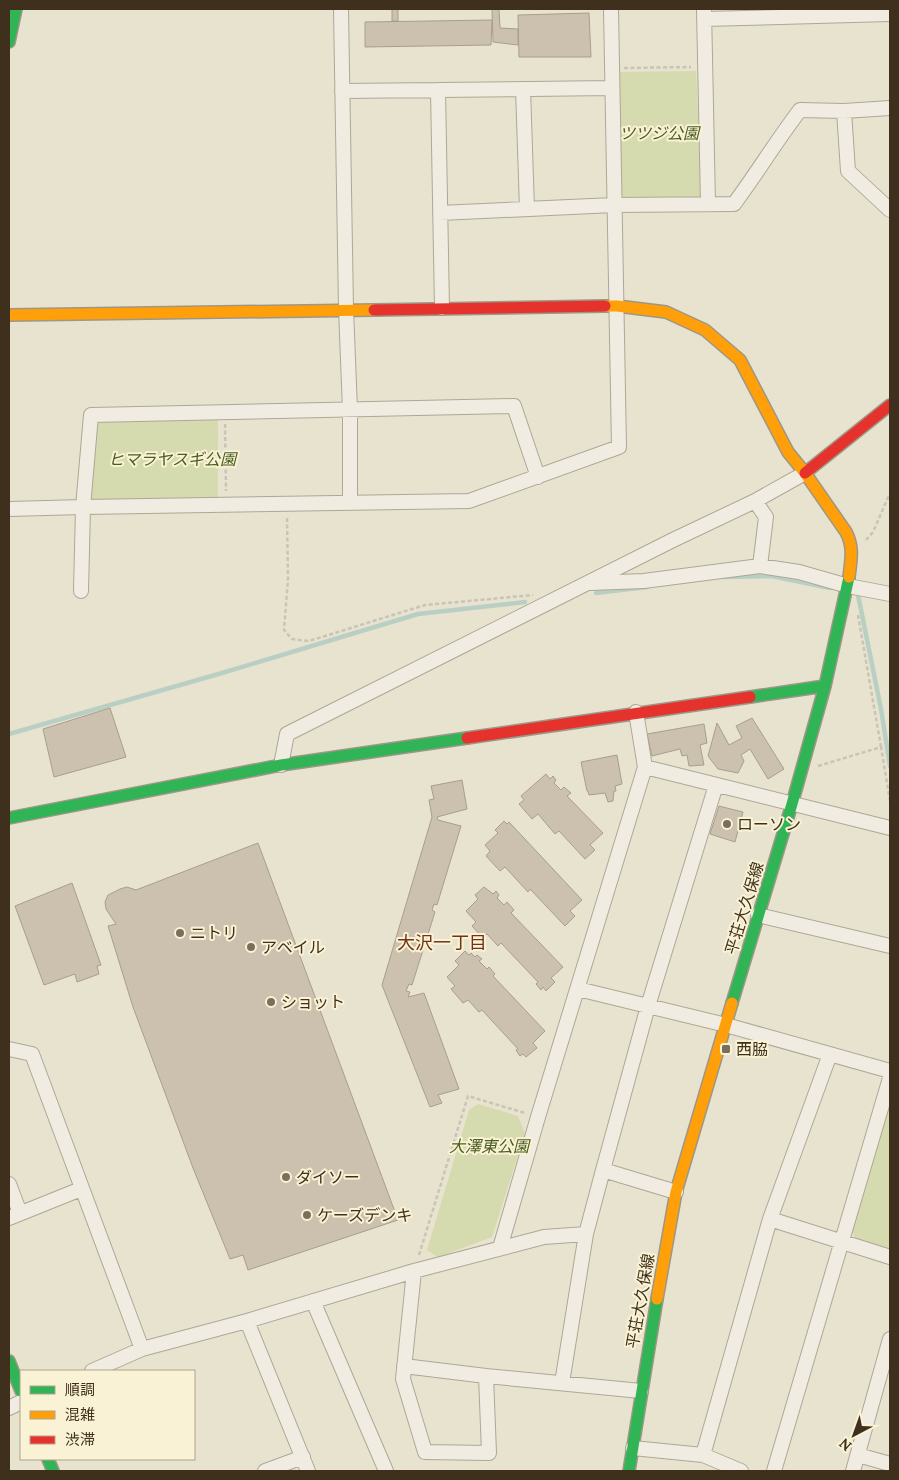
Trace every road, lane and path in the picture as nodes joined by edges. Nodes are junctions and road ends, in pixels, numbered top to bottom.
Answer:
1 (16, 9) edge
2 (341, 9) edge
3 (611, 9) edge
4 (704, 14) edge
5 (890, 14) edge
6 (9, 42) edge
7 (705, 66) junction
8 (612, 68) junction
9 (612, 88) junction
10 (524, 89) junction
11 (438, 90) junction
12 (342, 91) junction
13 (890, 108) edge
14 (844, 110) junction
15 (708, 204) junction
16 (614, 205) junction
17 (527, 209) junction
18 (890, 210) edge
19 (440, 213) junction
20 (617, 306) junction
21 (442, 308) junction
22 (346, 309) junction
23 (9, 315) edge
24 (890, 406) edge
25 (350, 410) junction
26 (225, 412) junction
27 (805, 473) junction
28 (538, 476) junction
29 (890, 493) edge
30 (755, 501) junction
31 (350, 503) junction
32 (287, 504) junction
33 (226, 505) junction
34 (83, 507) junction
35 (9, 509) edge
36 (852, 553) junction
37 (760, 566) junction
38 (586, 584) junction
39 (848, 586) junction
40 (81, 591) dead end
41 (890, 594) edge
42 (546, 604) junction
43 (858, 613) dead end
44 (825, 686) junction
45 (636, 712) junction
46 (881, 747) junction
47 (282, 765) junction
48 (645, 767) junction
49 (802, 768) junction
50 (716, 784) junction
51 (890, 801) edge
52 (792, 804) junction
53 (9, 818) edge
54 (890, 828) edge
55 (758, 915) junction
56 (890, 946) edge
57 (578, 989) junction
58 (648, 1006) junction
59 (726, 1025) junction
60 (9, 1049) edge
61 (830, 1054) junction
62 (890, 1071) edge
63 (890, 1078) edge
64 (538, 1116) junction
65 (603, 1170) junction
66 (9, 1184) edge
67 (81, 1189) junction
68 (676, 1192) junction
69 (14, 1216) edge
70 (770, 1220) junction
71 (586, 1234) junction
72 (843, 1242) junction
73 (500, 1248) junction
74 (890, 1257) edge
75 (414, 1271) junction
76 (313, 1302) junction
77 (247, 1321) junction
78 (890, 1339) edge
79 (142, 1349) junction
80 (9, 1361) edge
81 (404, 1366) junction
82 (94, 1370) edge
83 (486, 1376) junction
84 (562, 1383) junction
85 (20, 1388) edge
86 (641, 1391) junction
87 (633, 1448) junction
88 (703, 1454) junction
89 (858, 1455) junction
90 (303, 1457) junction
91 (890, 1464) edge
92 (265, 1471) edge
93 (308, 1471) edge
94 (386, 1471) edge
95 (629, 1471) edge
96 (742, 1471) edge
97 (774, 1471) edge
98 (853, 1471) edge

1 - 6 street
2 - 12 street
3 - 8 street
4 - 5 street
4 - 7 street
7 - 8 path
7 - 15 street
8 - 9 street
9 - 10 street
9 - 16 street
10 - 11 street
10 - 17 street
11 - 12 street
11 - 19 street
12 - 22 street
13 - 14 street
14 - 15 street
14 - 18 street
15 - 16 street
16 - 17 street
16 - 20 street
17 - 19 street
19 - 21 street
20 - 21 street, 平荘大久保線
20 - 27 street, 平荘大久保線
20 - 28 street
21 - 22 street, 平荘大久保線
22 - 23 street, 平荘大久保線
22 - 25 street
24 - 27 street
25 - 26 street
25 - 28 street
25 - 31 street
26 - 33 path
26 - 34 street
27 - 30 street
27 - 36 street, 平荘大久保線
28 - 31 street
29 - 36 path
30 - 37 street
30 - 38 street
31 - 32 street
32 - 33 street
32 - 42 path
33 - 34 street
34 - 35 street
34 - 40 street
36 - 39 street, 平荘大久保線
37 - 38 street
37 - 39 street
38 - 42 street
39 - 41 street
39 - 44 street, 平荘大久保線
42 - 47 street
43 - 46 path
44 - 45 street
44 - 49 street, 平荘大久保線
45 - 47 street
45 - 48 street
46 - 49 path
46 - 51 path
47 - 53 street
48 - 50 street
48 - 57 street
49 - 52 street, 平荘大久保線
50 - 52 street
50 - 58 street
52 - 54 street
52 - 55 street, 平荘大久保線
55 - 56 street
55 - 59 street, 平荘大久保線
57 - 58 street
57 - 64 street
58 - 59 street
58 - 65 street
59 - 61 street
59 - 68 street, 平荘大久保線
60 - 67 street
61 - 62 street
61 - 70 street
63 - 72 street
64 - 73 street
64 - 75 path
65 - 68 street
65 - 71 street
66 - 69 street
67 - 69 street
67 - 79 street
68 - 86 street, 平荘大久保線
70 - 72 street
70 - 88 street
71 - 73 street
71 - 84 street
72 - 74 street
72 - 97 street
73 - 75 street
75 - 76 street
75 - 81 street
76 - 77 street
76 - 94 street
77 - 79 street
77 - 90 street
78 - 89 street
79 - 82 street
80 - 85 street
81 - 83 street
81 - 83 street
83 - 84 street
84 - 86 street
86 - 87 street, 平荘大久保線
87 - 88 street
87 - 95 street, 平荘大久保線
88 - 96 street
89 - 91 street
89 - 98 street
90 - 92 street
90 - 93 street

